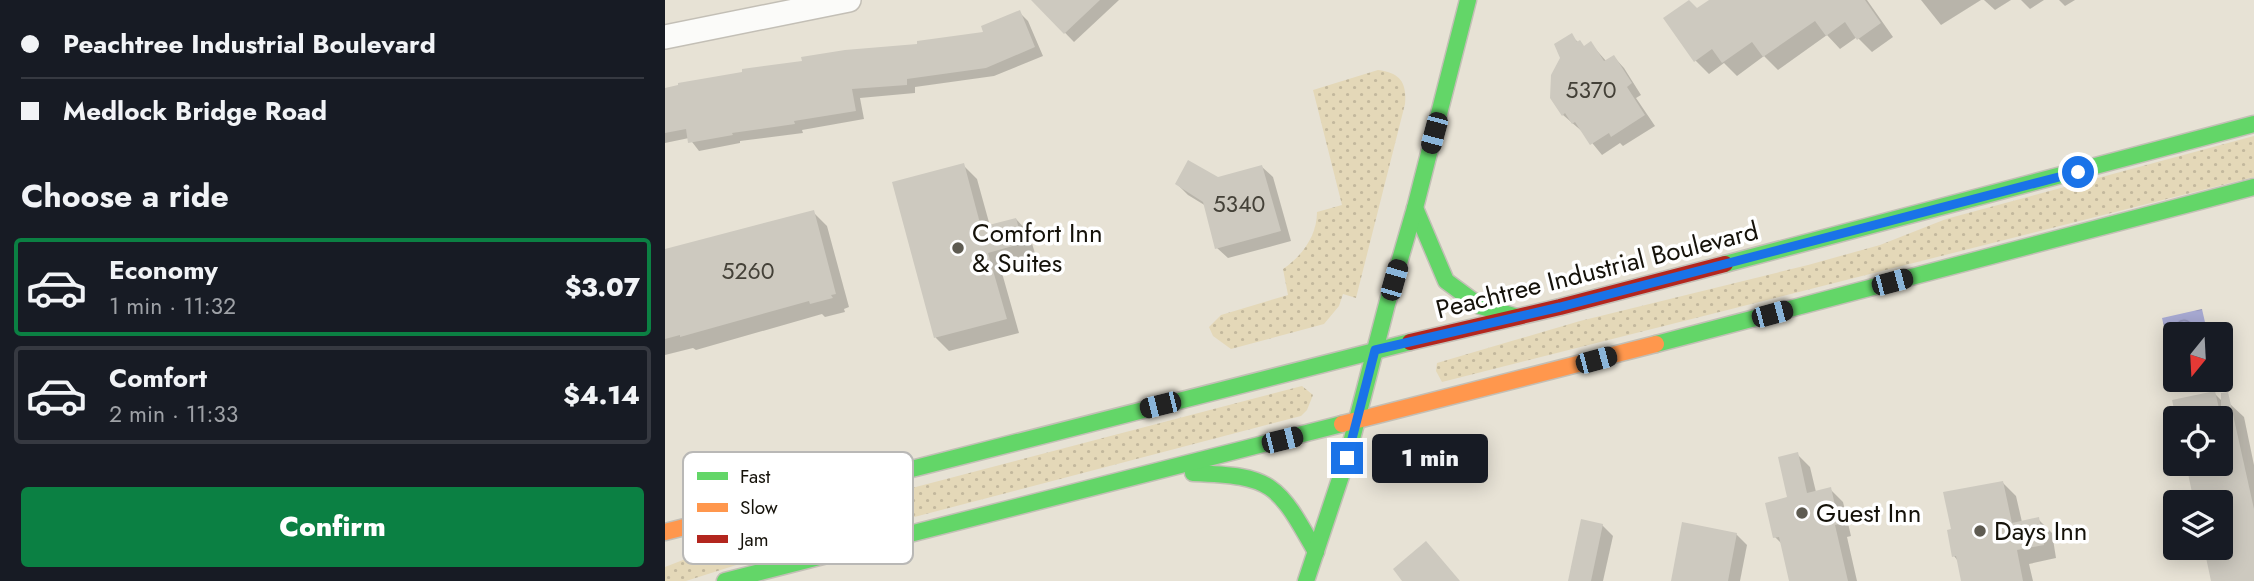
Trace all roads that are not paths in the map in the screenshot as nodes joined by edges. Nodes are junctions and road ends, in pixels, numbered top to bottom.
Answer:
1 (849, 0) edge
2 (1468, 0) edge
3 (665, 37) edge
4 (2254, 124) edge
5 (2254, 187) edge
6 (1415, 208) junction
7 (1517, 317) junction
8 (1375, 350) junction
9 (1355, 422) junction
10 (913, 468) edge
11 (1159, 471) junction
12 (683, 527) edge
13 (665, 532) edge
14 (913, 533) edge
15 (1317, 552) junction
16 (792, 564) edge
17 (725, 581) edge
18 (1306, 581) edge

1 - 3 street
2 - 6 main road
4 - 7 main road, Peachtree Industrial Boulevard
5 - 9 main road
6 - 7 main road
6 - 8 main road
7 - 8 main road, Peachtree Industrial Boulevard
8 - 9 main road
8 - 10 main road, Peachtree Industrial Boulevard
9 - 11 main road
9 - 15 main road
11 - 14 main road
11 - 15 main road
12 - 13 main road, Peachtree Industrial Boulevard
15 - 18 main road
16 - 17 main road

